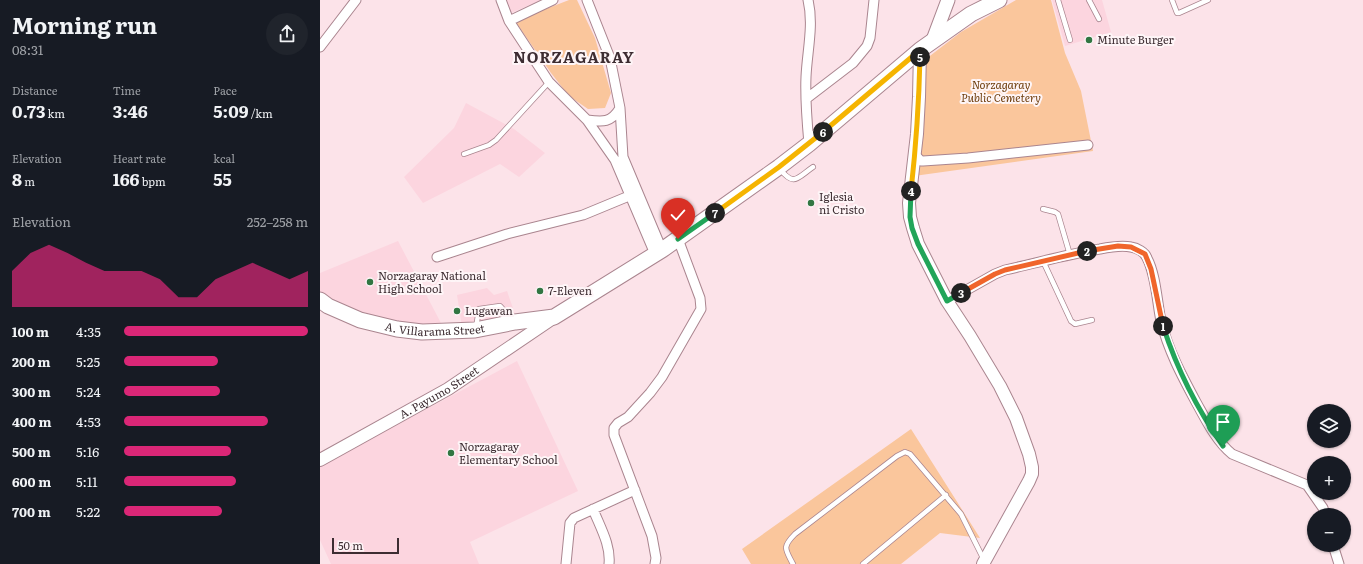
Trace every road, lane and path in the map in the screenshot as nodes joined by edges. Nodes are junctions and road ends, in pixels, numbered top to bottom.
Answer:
1 (356, 0) edge
2 (501, 0) edge
3 (553, 0) edge
4 (587, 0) edge
5 (808, 0) edge
6 (874, 0) edge
7 (948, 0) edge
8 (999, 0) edge
9 (1058, 0) edge
10 (1089, 0) edge
11 (1172, 0) edge
12 (1208, 0) edge
13 (1099, 18) dead end
14 (510, 21) junction
15 (933, 40) junction
16 (1070, 40) dead end
17 (320, 47) edge
18 (920, 50) junction
19 (549, 82) junction
20 (806, 99) junction
21 (620, 108) junction
22 (587, 120) junction
23 (809, 144) junction
24 (1088, 144) dead end
25 (464, 154) dead end
26 (915, 155) junction
27 (779, 167) junction
28 (813, 167) dead end
29 (629, 196) junction
30 (1043, 209) dead end
31 (678, 239) junction
32 (659, 252) junction
33 (1070, 255) junction
34 (437, 256) dead end
35 (1043, 261) junction
36 (320, 300) edge
37 (947, 301) junction
38 (554, 317) junction
39 (1092, 320) dead end
40 (320, 460) edge
41 (635, 490) junction
42 (946, 495) junction
43 (1323, 508) edge
44 (593, 509) junction
45 (1336, 552) edge
46 (984, 562) edge
47 (566, 564) edge
48 (609, 564) edge
49 (656, 564) edge
50 (793, 564) edge
51 (863, 564) edge
52 (1339, 564) edge

1 - 17 street
2 - 14 street
3 - 14 street
4 - 21 street
5 - 20 street
6 - 20 street
7 - 15 main road
8 - 15 main road
9 - 16 lane
10 - 13 lane
11 - 12 lane
14 - 19 street
15 - 18 main road
18 - 23 main road
18 - 26 street
19 - 22 street
19 - 25 lane
20 - 23 street
21 - 22 street
21 - 32 street
22 - 29 street
23 - 27 main road
24 - 26 street
26 - 37 street
27 - 28 lane
27 - 31 main road
29 - 32 street
29 - 34 street
30 - 33 lane
31 - 32 main road
31 - 41 street
32 - 38 main road
33 - 35 street
33 - 43 street
35 - 37 street
35 - 39 lane
36 - 38 main road, A. Villarama Street
37 - 46 street
38 - 40 street, A. Payumo Street
41 - 44 street
41 - 49 street
42 - 46 lane
42 - 50 lane
42 - 51 lane
44 - 47 street
44 - 48 street
45 - 52 street

